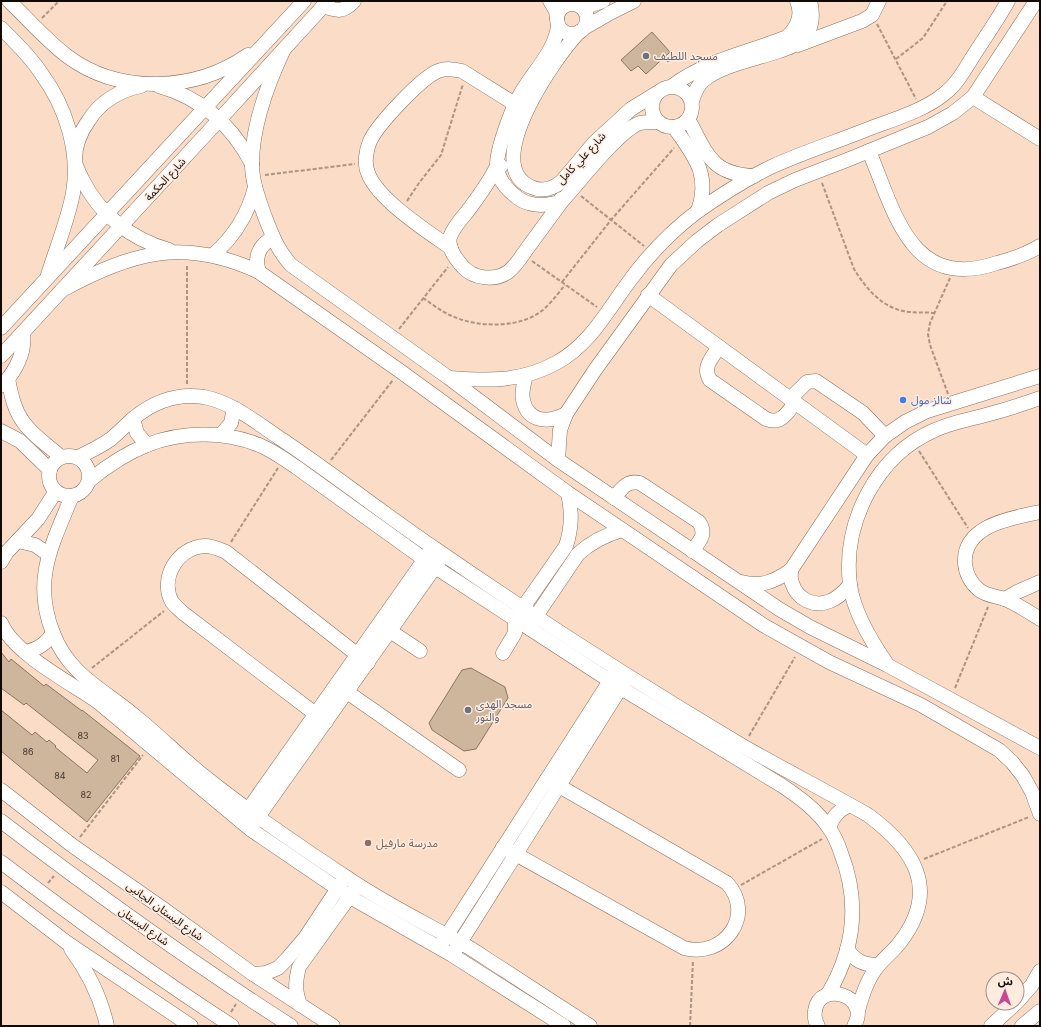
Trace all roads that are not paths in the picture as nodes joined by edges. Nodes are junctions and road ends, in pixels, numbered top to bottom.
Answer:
1 (9, 1) edge
2 (304, 1) edge
3 (354, 1) edge
4 (550, 1) edge
5 (603, 1) edge
6 (634, 1) edge
7 (797, 1) edge
8 (810, 1) edge
9 (879, 1) edge
10 (1008, 1) edge
11 (1036, 1) edge
12 (325, 3) edge
13 (575, 4) edge
14 (558, 21) junction
15 (1, 28) edge
16 (582, 30) junction
17 (789, 42) junction
18 (264, 44) junction
19 (284, 49) junction
20 (153, 85) junction
21 (672, 86) junction
22 (657, 92) junction
23 (972, 97) junction
24 (692, 101) junction
25 (515, 104) junction
26 (206, 107) junction
27 (220, 119) junction
28 (688, 119) junction
29 (659, 122) junction
30 (674, 127) junction
31 (1040, 139) edge
32 (839, 140) junction
33 (869, 151) junction
34 (847, 160) junction
35 (75, 161) junction
36 (513, 165) junction
37 (497, 166) junction
38 (254, 176) junction
39 (754, 176) junction
40 (557, 186) junction
41 (562, 201) junction
42 (698, 211) junction
43 (107, 214) junction
44 (120, 227) junction
45 (273, 238) junction
46 (1040, 246) edge
47 (172, 251) junction
48 (453, 253) junction
49 (213, 255) junction
50 (259, 272) junction
51 (47, 278) junction
52 (62, 290) junction
53 (648, 295) junction
54 (3, 324) edge
55 (23, 332) junction
56 (720, 347) junction
57 (1, 356) edge
58 (526, 375) junction
59 (1040, 376) edge
60 (449, 378) junction
61 (1025, 381) junction
62 (5, 383) edge
63 (1036, 400) edge
64 (793, 401) junction
65 (234, 408) junction
66 (566, 414) junction
67 (133, 419) junction
68 (1, 431) edge
69 (221, 435) junction
70 (885, 436) junction
71 (147, 444) junction
72 (866, 454) junction
73 (61, 457) junction
74 (78, 457) junction
75 (558, 460) junction
76 (50, 470) junction
77 (90, 480) junction
78 (56, 491) junction
79 (568, 494) junction
80 (72, 496) junction
81 (614, 498) junction
82 (1040, 512) edge
83 (622, 530) junction
84 (18, 541) junction
85 (687, 548) junction
86 (438, 551) junction
87 (48, 554) junction
88 (1, 562) edge
89 (670, 562) junction
90 (430, 563) junction
91 (791, 570) junction
92 (736, 581) junction
93 (1040, 582) edge
94 (850, 586) junction
95 (999, 598) junction
96 (523, 607) junction
97 (1040, 619) edge
98 (1, 622) edge
99 (523, 624) junction
100 (390, 631) junction
101 (53, 633) junction
102 (420, 651) dead end
103 (25, 652) junction
104 (503, 653) dead end
105 (362, 659) junction
106 (887, 665) junction
107 (619, 679) junction
108 (347, 692) junction
109 (320, 718) junction
110 (1040, 748) edge
111 (459, 770) dead end
112 (546, 779) junction
113 (559, 787) junction
114 (1, 790) edge
115 (850, 805) junction
116 (1039, 811) edge
117 (253, 813) junction
118 (1, 820) edge
119 (245, 825) junction
120 (830, 831) junction
121 (503, 847) junction
122 (516, 854) junction
123 (1, 862) edge
124 (346, 877) junction
125 (358, 885) junction
126 (337, 889) junction
127 (1, 892) edge
128 (350, 897) junction
129 (443, 941) junction
130 (66, 942) junction
131 (460, 942) junction
132 (847, 949) junction
133 (452, 955) junction
134 (878, 965) junction
135 (1040, 971) edge
136 (253, 974) junction
137 (1025, 993) edge
138 (828, 994) junction
139 (184, 995) junction
140 (300, 1005) junction
141 (1007, 1011) edge
142 (1016, 1011) edge
143 (1040, 1011) edge
144 (172, 1014) junction
145 (857, 1021) edge
146 (812, 1023) edge
147 (228, 1024) edge
148 (107, 1026) edge
149 (191, 1026) edge
150 (291, 1026) edge
151 (333, 1026) edge
152 (564, 1026) edge
153 (590, 1026) edge
154 (991, 1026) edge
155 (1022, 1026) edge

1 - 20 street
2 - 18 street, شارع الحكمة
3 - 12 street
4 - 14 street
5 - 13 street
6 - 16 street
7 - 17 street
8 - 17 street
9 - 17 street
10 - 32 street
11 - 23 street
12 - 19 street, شارع الحكمة
13 - 14 street
13 - 16 street
14 - 16 street
14 - 25 street
15 - 35 street
16 - 36 street
17 - 21 street
17 - 24 street
18 - 20 street
18 - 26 street, شارع الحكمة
19 - 27 street, شارع الحكمة
19 - 38 street
20 - 26 street
20 - 35 street
21 - 22 street
21 - 24 street
22 - 29 street
22 - 40 street, شارع علي كامل
23 - 31 street
23 - 33 street
24 - 28 street
25 - 37 street
25 - 48 street, شارع علي كامل
26 - 27 street
26 - 43 street, شارع الحكمة
27 - 38 street
27 - 44 street, شارع الحكمة
28 - 30 street
28 - 39 street
29 - 30 street
29 - 41 street, شارع علي كامل
30 - 42 street
32 - 34 street
32 - 39 street
33 - 34 street
33 - 46 street
34 - 53 street
35 - 43 street
35 - 51 street
36 - 37 street
36 - 40 street, شارع علي كامل
37 - 41 street, شارع علي كامل
37 - 48 street
38 - 45 street
38 - 49 street
39 - 42 street
40 - 41 street
41 - 48 street, شارع علي كامل
42 - 58 street
43 - 44 street
43 - 51 street, شارع الحكمة
44 - 47 street
44 - 52 street, شارع الحكمة
45 - 50 street
45 - 60 street
47 - 49 street
47 - 52 street
49 - 50 street
50 - 79 street
51 - 54 street, شارع الحكمة
52 - 55 street, شارع الحكمة
53 - 56 street
53 - 66 street
55 - 57 street, شارع الحكمة
55 - 62 street
56 - 64 street
56 - 64 street
58 - 60 street
58 - 66 street
59 - 61 street
60 - 75 street
61 - 63 street
61 - 70 street
62 - 73 street
63 - 94 street
64 - 70 street
64 - 72 street
65 - 67 street
65 - 69 street
65 - 86 street
66 - 75 street
67 - 71 street
67 - 74 street
68 - 76 street
69 - 71 street
69 - 90 street
70 - 72 street
71 - 77 street
72 - 91 street
73 - 74 street
73 - 76 street
74 - 77 street
75 - 81 street
76 - 78 street
77 - 80 street
78 - 80 street
78 - 84 street
79 - 83 street
79 - 96 street
80 - 87 street
81 - 85 street
81 - 85 street
82 - 95 street
83 - 89 street
83 - 99 street
84 - 87 street
84 - 88 street
85 - 89 street
85 - 92 street
86 - 90 street
86 - 96 street
87 - 101 street
89 - 116 street
90 - 99 street
90 - 100 street
90 - 105 street
91 - 92 street
91 - 94 street
92 - 106 street
93 - 95 street
94 - 106 street
95 - 97 street
96 - 99 street
98 - 103 street
99 - 104 street
99 - 107 street
100 - 102 street
100 - 105 street
101 - 103 street
101 - 117 street
103 - 119 street
105 - 108 street
105 - 109 street
105 - 109 street
106 - 110 street
107 - 112 street
107 - 113 street
107 - 115 street
107 - 120 street
108 - 109 street
108 - 111 street
109 - 117 street
112 - 113 street
112 - 121 street
113 - 122 street
113 - 122 street
114 - 136 street, شارع البستان الجانبى
115 - 120 street
115 - 134 street
117 - 119 street
117 - 124 street
118 - 150 street, شارع البستان
119 - 126 street
120 - 132 street
121 - 122 street
121 - 129 street
122 - 131 street
123 - 139 street
124 - 125 street
124 - 126 street
125 - 128 street
125 - 129 street
126 - 128 street
126 - 136 street
127 - 130 street
128 - 129 street
128 - 140 street
129 - 131 street
129 - 133 street
130 - 144 street
130 - 148 street
131 - 133 street
131 - 153 street
132 - 134 street
132 - 138 street
133 - 152 street
134 - 145 street
135 - 137 street
136 - 140 street, شارع البستان الجانبى
138 - 145 street
138 - 146 street
139 - 144 street
139 - 147 street
140 - 151 street, شارع البستان الجانبى
141 - 154 street
142 - 155 street
143 - 155 street
144 - 149 street

